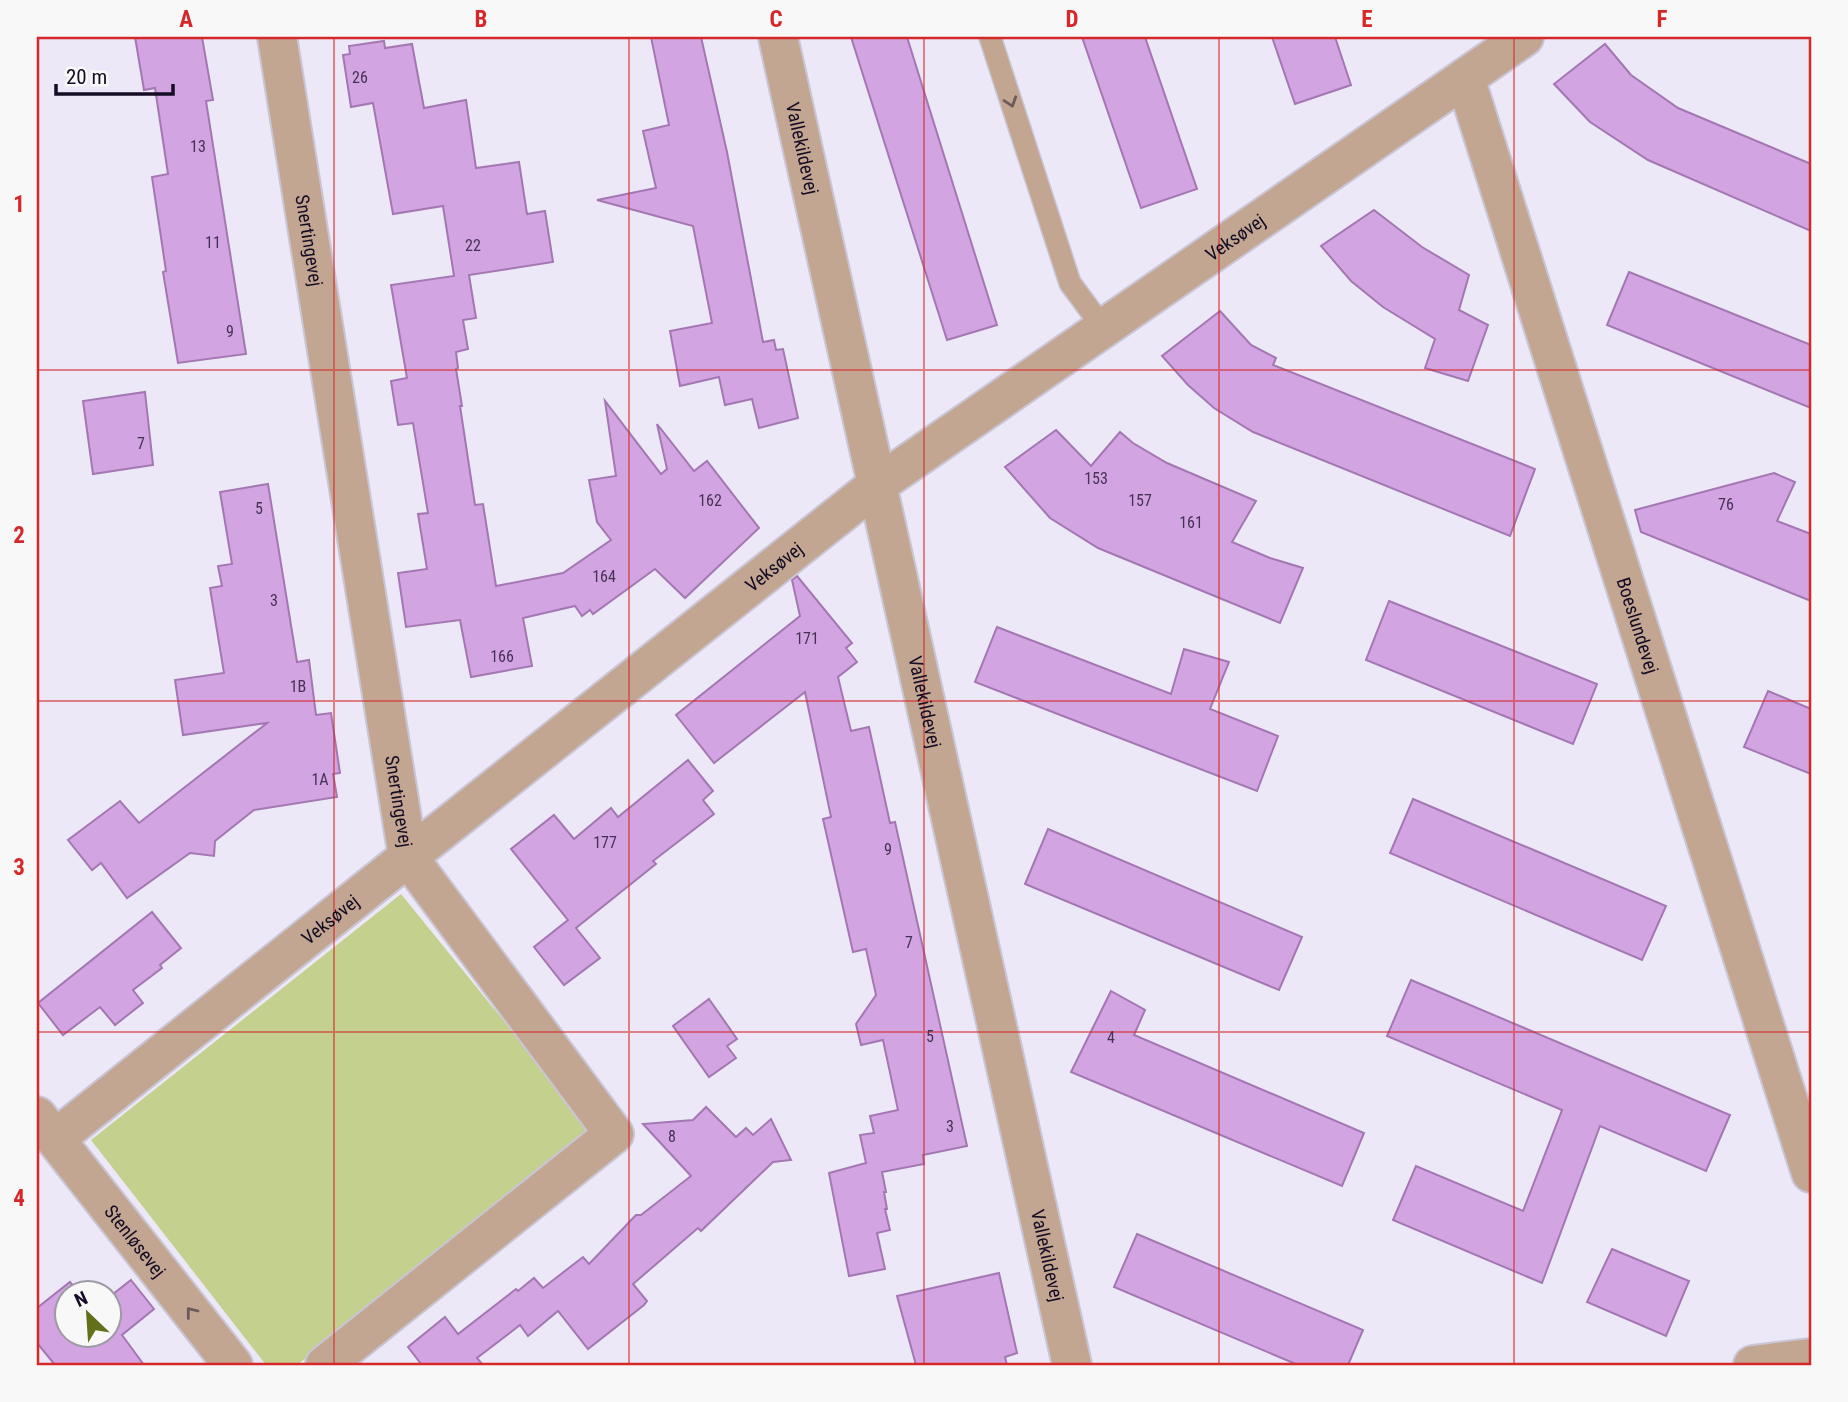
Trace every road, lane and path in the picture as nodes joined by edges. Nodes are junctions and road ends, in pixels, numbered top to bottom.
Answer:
1 (277, 37) edge
2 (778, 37) edge
3 (990, 37) edge
4 (1524, 37) edge
5 (1465, 78) junction
6 (1104, 329) junction
7 (877, 485) junction
8 (408, 857) junction
9 (46, 1127) edge
10 (1811, 1173) edge
11 (1811, 1358) edge
12 (233, 1365) edge
13 (325, 1365) edge
14 (1072, 1365) edge
15 (1753, 1365) edge

1 - 8 street, Snertingevej
2 - 7 street, Vallekildevej
3 -> 6 lane
4 - 5 street, Veksøvej
5 - 6 street, Veksøvej
5 - 10 street, Boeslundevej
6 - 7 street, Veksøvej
7 - 8 street, Veksøvej
7 - 14 street, Vallekildevej
8 - 9 street, Veksøvej
8 - 13 street, Snertingevej
12 -> 9 street, Stenløsevej
11 - 15 street

